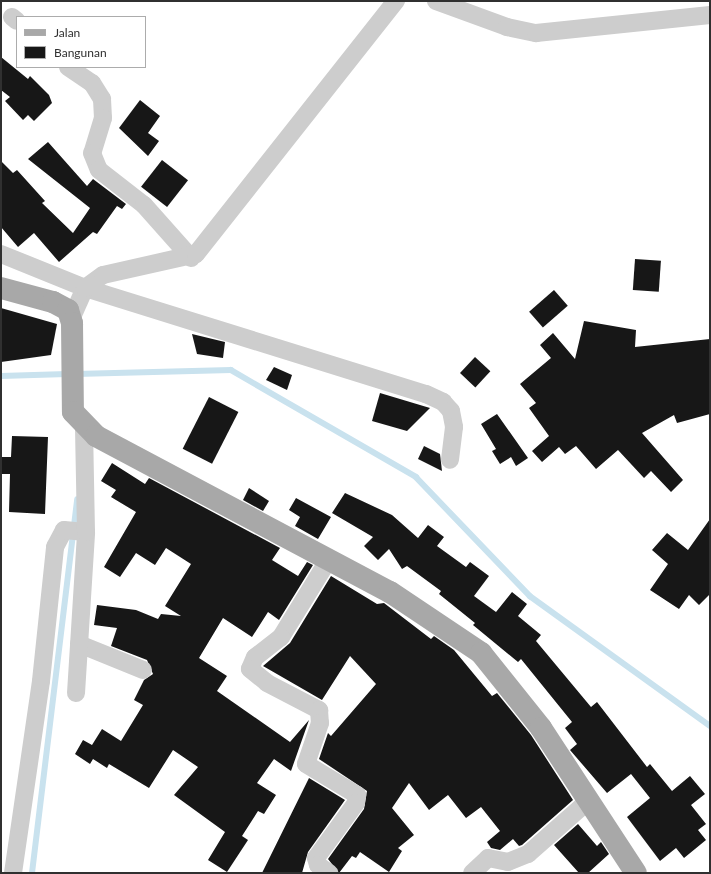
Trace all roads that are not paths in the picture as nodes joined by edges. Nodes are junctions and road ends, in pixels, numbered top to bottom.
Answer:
1 (396, 1) edge
2 (436, 1) edge
3 (710, 15) edge
4 (70, 68) edge
5 (1, 254) edge
6 (191, 258) junction
7 (1, 288) edge
8 (85, 288) junction
9 (72, 320) junction
10 (79, 419) junction
11 (450, 460) dead end
12 (76, 531) junction
13 (329, 559) junction
14 (79, 644) junction
15 (143, 670) dead end
16 (76, 694) dead end
17 (587, 802) junction
18 (13, 873) edge
19 (329, 873) edge
20 (472, 873) edge
21 (636, 873) edge

1 - 6 street
2 - 3 street
4 - 6 street
5 - 8 street
6 - 8 street
7 - 9 main road
8 - 9 street
8 - 11 street
9 - 10 main road
10 - 12 street
10 - 13 main road
12 - 14 street
12 - 18 street
13 - 17 main road
13 - 19 street
14 - 15 street
14 - 16 street
17 - 20 street
17 - 21 main road

